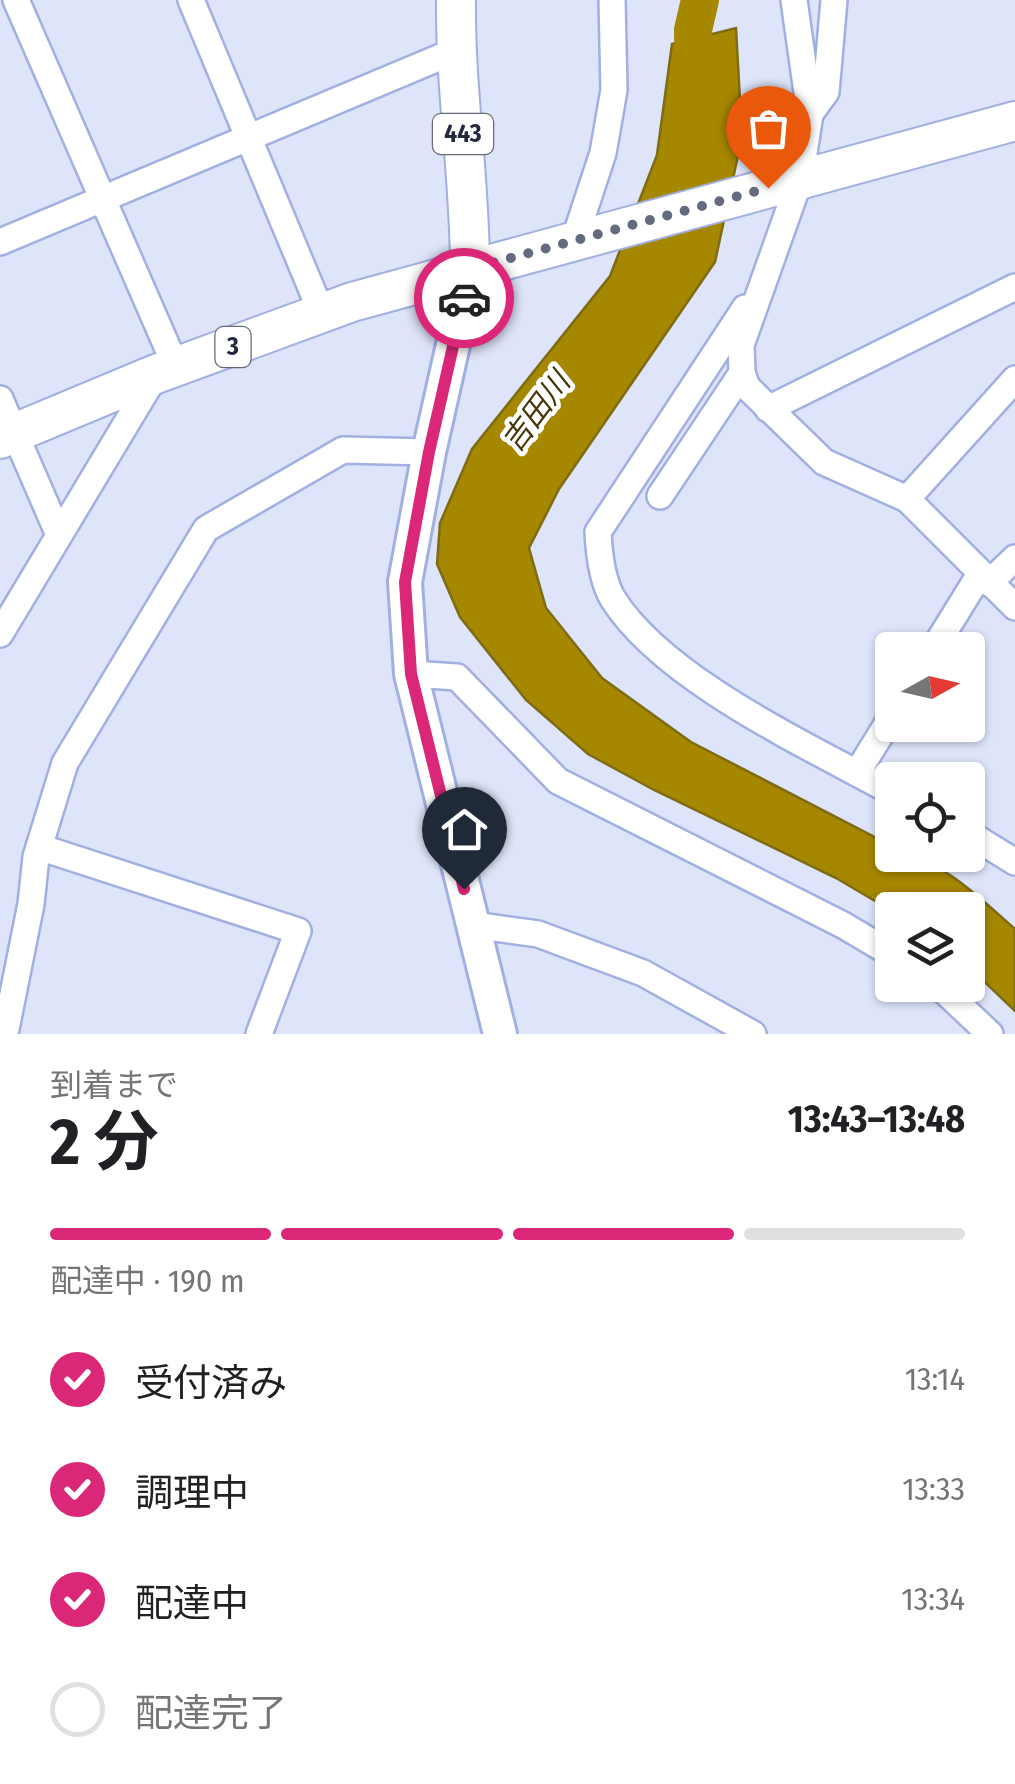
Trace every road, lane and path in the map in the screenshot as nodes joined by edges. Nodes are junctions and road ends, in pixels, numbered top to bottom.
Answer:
1 (16, 0) edge
2 (191, 0) edge
3 (456, 0) edge
4 (612, 0) edge
5 (794, 0) edge
6 (834, 0) edge
7 (456, 51) junction
8 (810, 114) junction
9 (1015, 122) edge
10 (249, 136) junction
11 (800, 180) junction
12 (102, 198) junction
13 (574, 241) junction
14 (0, 242) edge
15 (470, 269) junction
16 (1015, 287) edge
17 (757, 300) junction
18 (322, 314) junction
19 (166, 370) junction
20 (742, 372) junction
21 (1015, 379) edge
22 (768, 409) junction
23 (5, 423) edge
24 (429, 452) junction
25 (660, 496) dead end
26 (908, 499) junction
27 (60, 535) junction
28 (1015, 558) edge
29 (984, 579) junction
30 (1015, 607) edge
31 (946, 632) edge
32 (0, 633) edge
33 (411, 674) junction
34 (876, 742) edge
35 (858, 773) junction
36 (875, 782) edge
37 (985, 843) edge
38 (39, 847) junction
39 (1015, 862) edge
40 (473, 925) junction
41 (875, 944) edge
42 (956, 1002) edge
43 (505, 1033) edge
44 (5, 1034) edge
45 (259, 1034) edge
46 (753, 1034) edge
47 (990, 1034) edge

1 - 12 street
2 - 10 street
3 - 7 highway, 443
4 - 13 street
5 - 8 street
6 - 8 street
7 - 10 street
7 - 15 highway, 443
8 - 11 street
9 - 11 highway, 3
10 - 12 street
10 - 18 street
11 - 13 highway, 3
11 - 17 street
12 - 14 street
12 - 19 street
13 - 15 highway, 3
15 - 18 highway, 3
15 - 24 main road
16 - 22 street
17 - 20 street
17 - 35 street
18 - 19 highway, 3
19 - 23 highway, 3
19 - 27 street
20 - 22 street
20 - 25 street
21 - 26 street
22 - 26 street
23 - 27 street
24 - 33 main road
24 - 38 street
26 - 29 street
27 - 32 street
28 - 29 street
29 - 30 street
29 - 31 street
33 - 40 main road
33 - 41 street
34 - 35 street
35 - 36 street
37 - 39 street
38 - 44 street
38 - 45 street
40 - 43 main road
40 - 46 street
42 - 47 street

